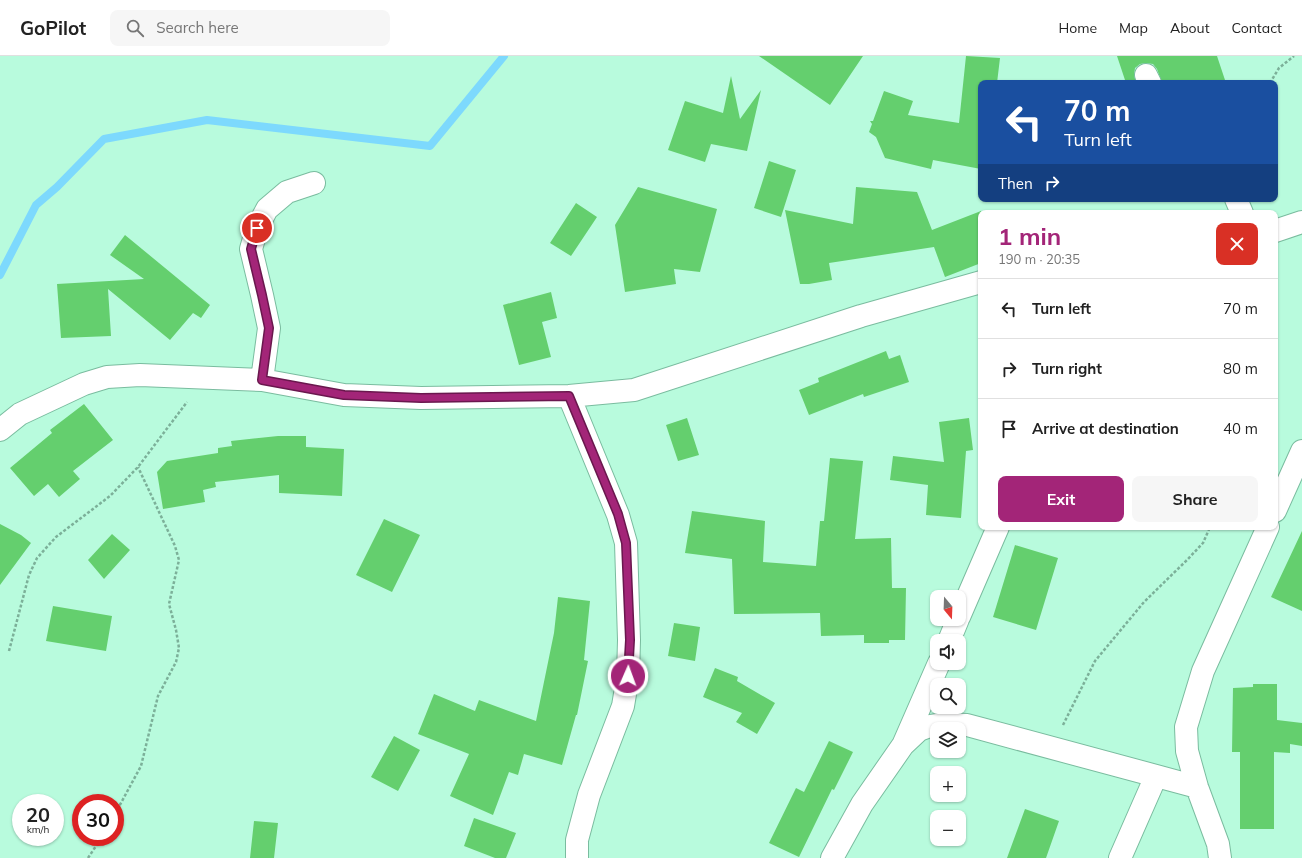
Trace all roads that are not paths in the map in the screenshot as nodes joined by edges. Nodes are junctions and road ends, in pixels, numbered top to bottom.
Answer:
1 (314, 183) dead end
2 (1302, 222) edge
3 (1278, 231) edge
4 (978, 283) edge
5 (262, 380) junction
6 (569, 396) junction
7 (0, 430) edge
8 (1302, 451) edge
9 (1278, 504) edge
10 (997, 530) edge
11 (1267, 530) edge
12 (966, 602) edge
13 (936, 670) edge
14 (903, 745) junction
15 (1156, 776) junction
16 (1197, 787) junction
17 (577, 858) edge
18 (832, 858) edge
19 (1120, 858) edge
20 (1220, 858) edge

1 - 5 street
2 - 3 street
4 - 6 street
5 - 6 street
5 - 7 street
6 - 17 street
8 - 9 street
10 - 12 street
11 - 16 street
13 - 14 street
14 - 15 street
14 - 18 street
15 - 16 street
15 - 19 street
16 - 20 street

